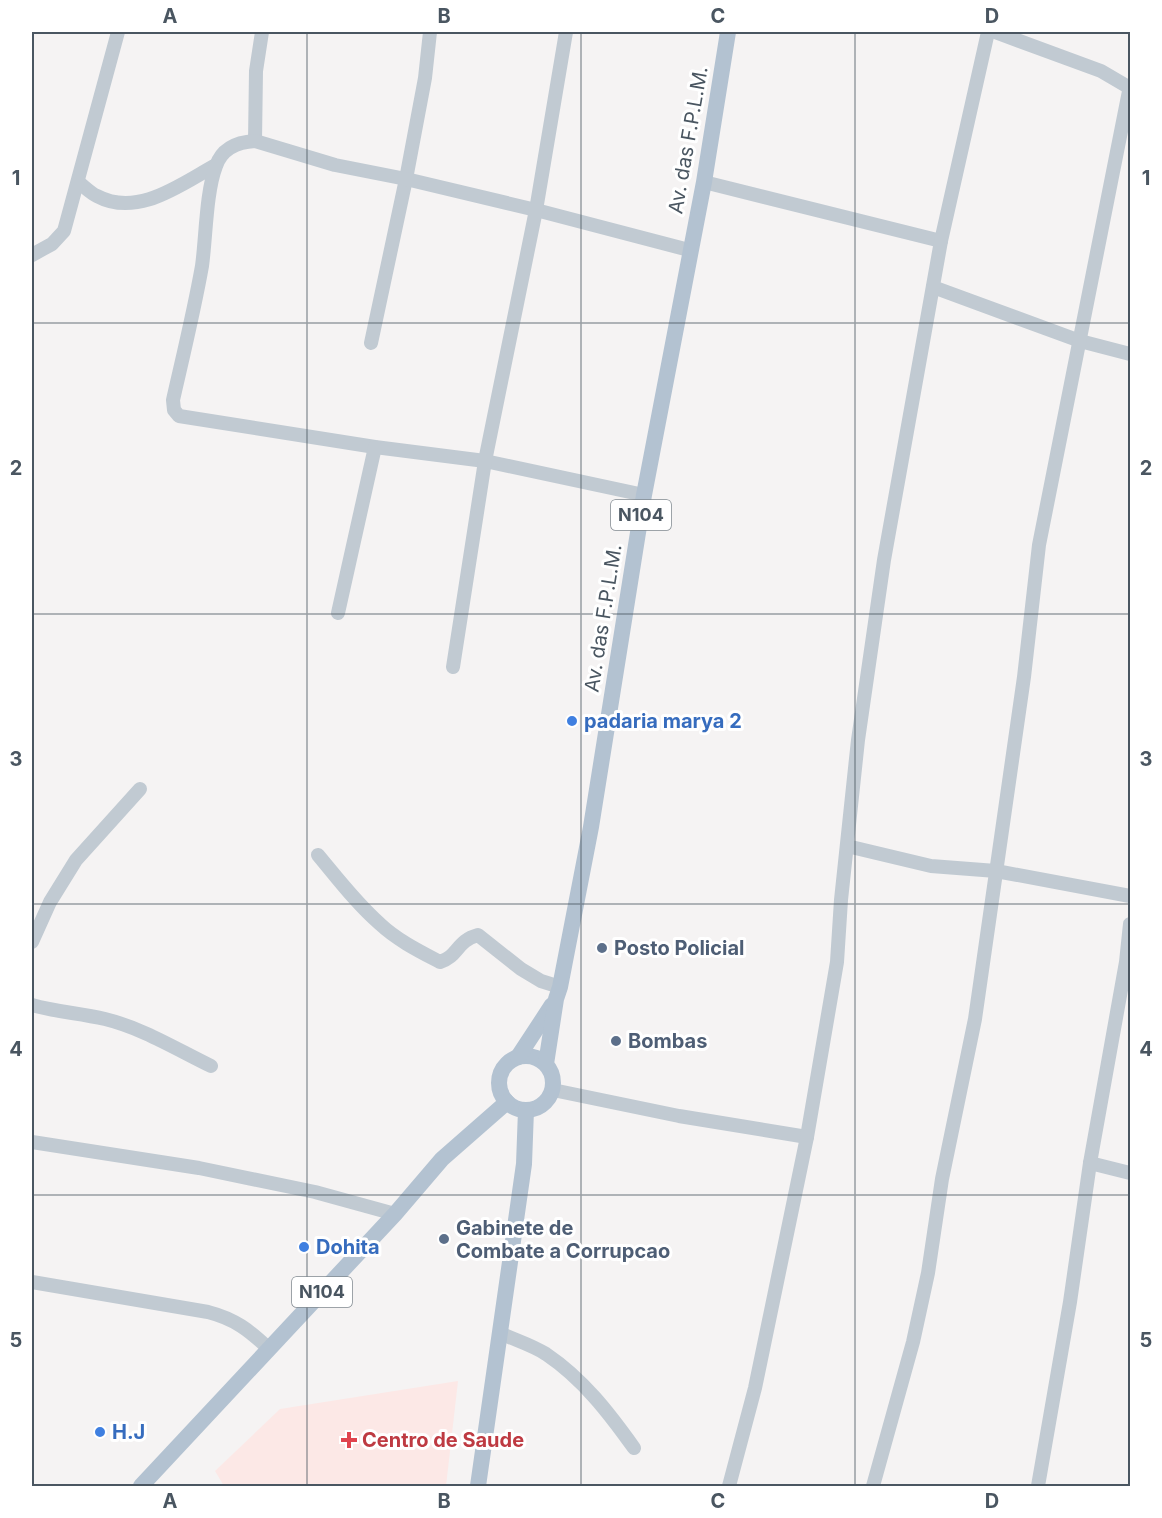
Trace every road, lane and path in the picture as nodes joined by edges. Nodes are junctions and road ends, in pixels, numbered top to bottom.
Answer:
1 (118, 32) edge
2 (262, 32) edge
3 (430, 32) edge
4 (566, 32) edge
5 (728, 32) edge
6 (988, 32) edge
7 (995, 32) edge
8 (1130, 87) edge
9 (255, 141) junction
10 (216, 165) junction
11 (406, 179) junction
12 (78, 182) junction
13 (704, 182) junction
14 (536, 210) junction
15 (940, 241) junction
16 (689, 250) junction
17 (32, 255) edge
18 (933, 287) junction
19 (1080, 340) junction
20 (371, 343) dead end
21 (1131, 354) edge
22 (375, 447) junction
23 (485, 461) junction
24 (644, 495) junction
25 (338, 612) dead end
26 (453, 668) dead end
27 (140, 789) dead end
28 (847, 846) junction
29 (318, 855) dead end
30 (996, 871) junction
31 (1131, 896) edge
32 (1131, 924) edge
33 (32, 942) edge
34 (558, 993) junction
35 (32, 1005) edge
36 (518, 1057) junction
37 (546, 1064) junction
38 (211, 1066) dead end
39 (553, 1090) junction
40 (507, 1102) junction
41 (526, 1110) junction
42 (807, 1137) junction
43 (32, 1142) edge
44 (1090, 1162) junction
45 (1131, 1173) edge
46 (395, 1214) junction
47 (32, 1282) edge
48 (500, 1333) junction
49 (269, 1349) junction
50 (634, 1448) dead end
51 (141, 1486) edge
52 (478, 1486) edge
53 (729, 1486) edge
54 (873, 1486) edge
55 (1038, 1486) edge

1 - 12 street
2 - 9 street
3 - 11 street
4 - 14 street
5 - 13 main road, Av. das F.P.L.M. / N104
6 - 15 street
7 - 8 street
8 - 19 street
9 - 10 street
9 - 11 street
10 - 12 street
10 - 22 street
11 - 14 street
11 - 20 street
12 - 17 street
13 - 15 street
13 - 16 main road, Av. das F.P.L.M. / N104
14 - 16 street
14 - 23 street
15 - 18 street
16 - 24 main road, Av. das F.P.L.M. / N104
18 - 19 street
18 - 28 street
19 - 21 street
19 - 30 street
22 - 23 street
22 - 25 street
23 - 24 street
23 - 26 street
24 - 34 main road, Av. das F.P.L.M. / N104
27 - 33 street
28 - 30 street
28 - 42 street
29 - 34 street
30 - 31 street
30 - 54 street
32 - 44 street
34 - 36 main road, Av. das F.P.L.M. / N104
34 - 37 main road, Av. das F.P.L.M. / N104
35 - 38 street
36 - 37 main road
36 - 40 main road, N104
37 - 39 main road, N104
39 - 41 main road
39 - 42 street
40 - 41 main road
40 - 46 main road, N104 / N104
41 - 48 main road
42 - 53 street
43 - 46 street
44 - 45 street
44 - 55 street
46 - 49 main road, N104 / N104
47 - 49 street
48 - 50 street
48 - 52 main road
49 - 51 main road, N104 / N104

